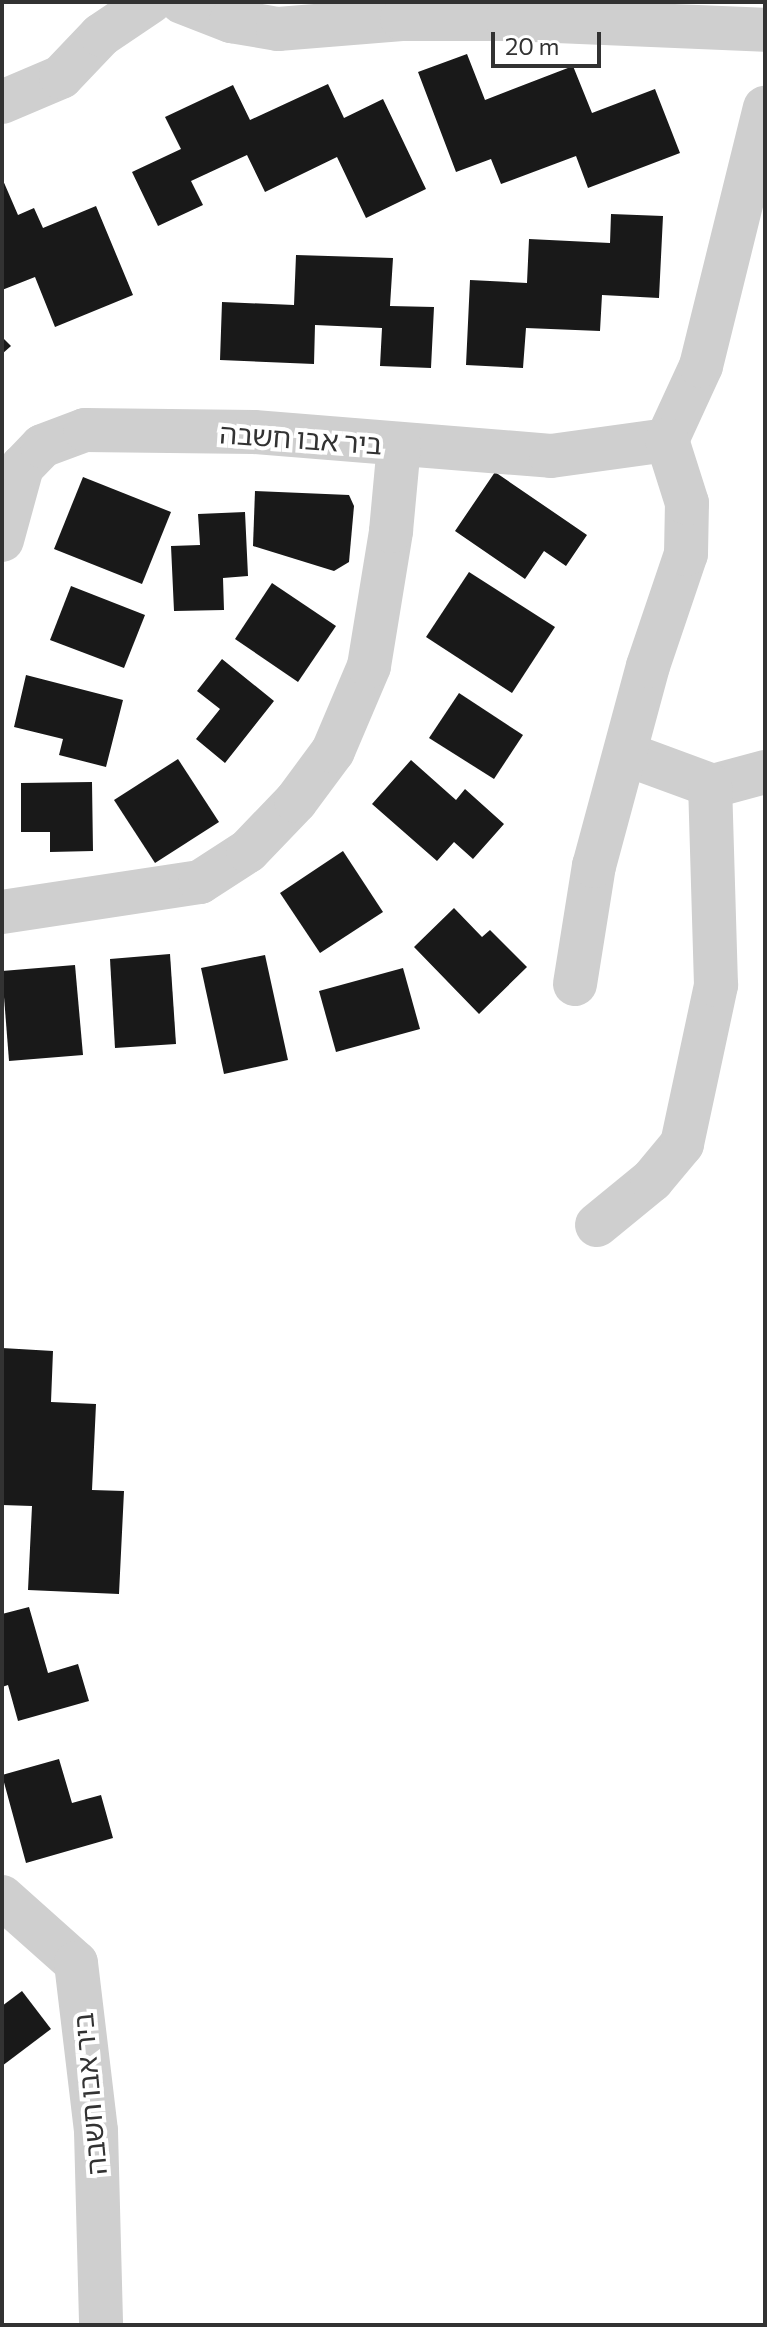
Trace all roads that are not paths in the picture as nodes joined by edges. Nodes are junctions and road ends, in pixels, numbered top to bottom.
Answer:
1 (150, 2) edge
2 (182, 2) edge
3 (765, 30) edge
4 (2, 102) edge
5 (765, 108) edge
6 (667, 440) junction
7 (399, 444) junction
8 (2, 540) edge
9 (626, 754) junction
10 (765, 772) edge
11 (710, 785) junction
12 (2, 912) edge
13 (575, 984) dead end
14 (597, 1225) dead end
15 (2, 1897) edge
16 (101, 2325) edge

1 - 4 street
2 - 3 street
5 - 6 street
6 - 7 street, ביר אבו חשבה
6 - 9 street
7 - 8 street, ביר אבו חשבה
7 - 12 street
9 - 11 street
9 - 13 street
10 - 11 street
11 - 14 street
15 - 16 street, ביר אבו חשבה

